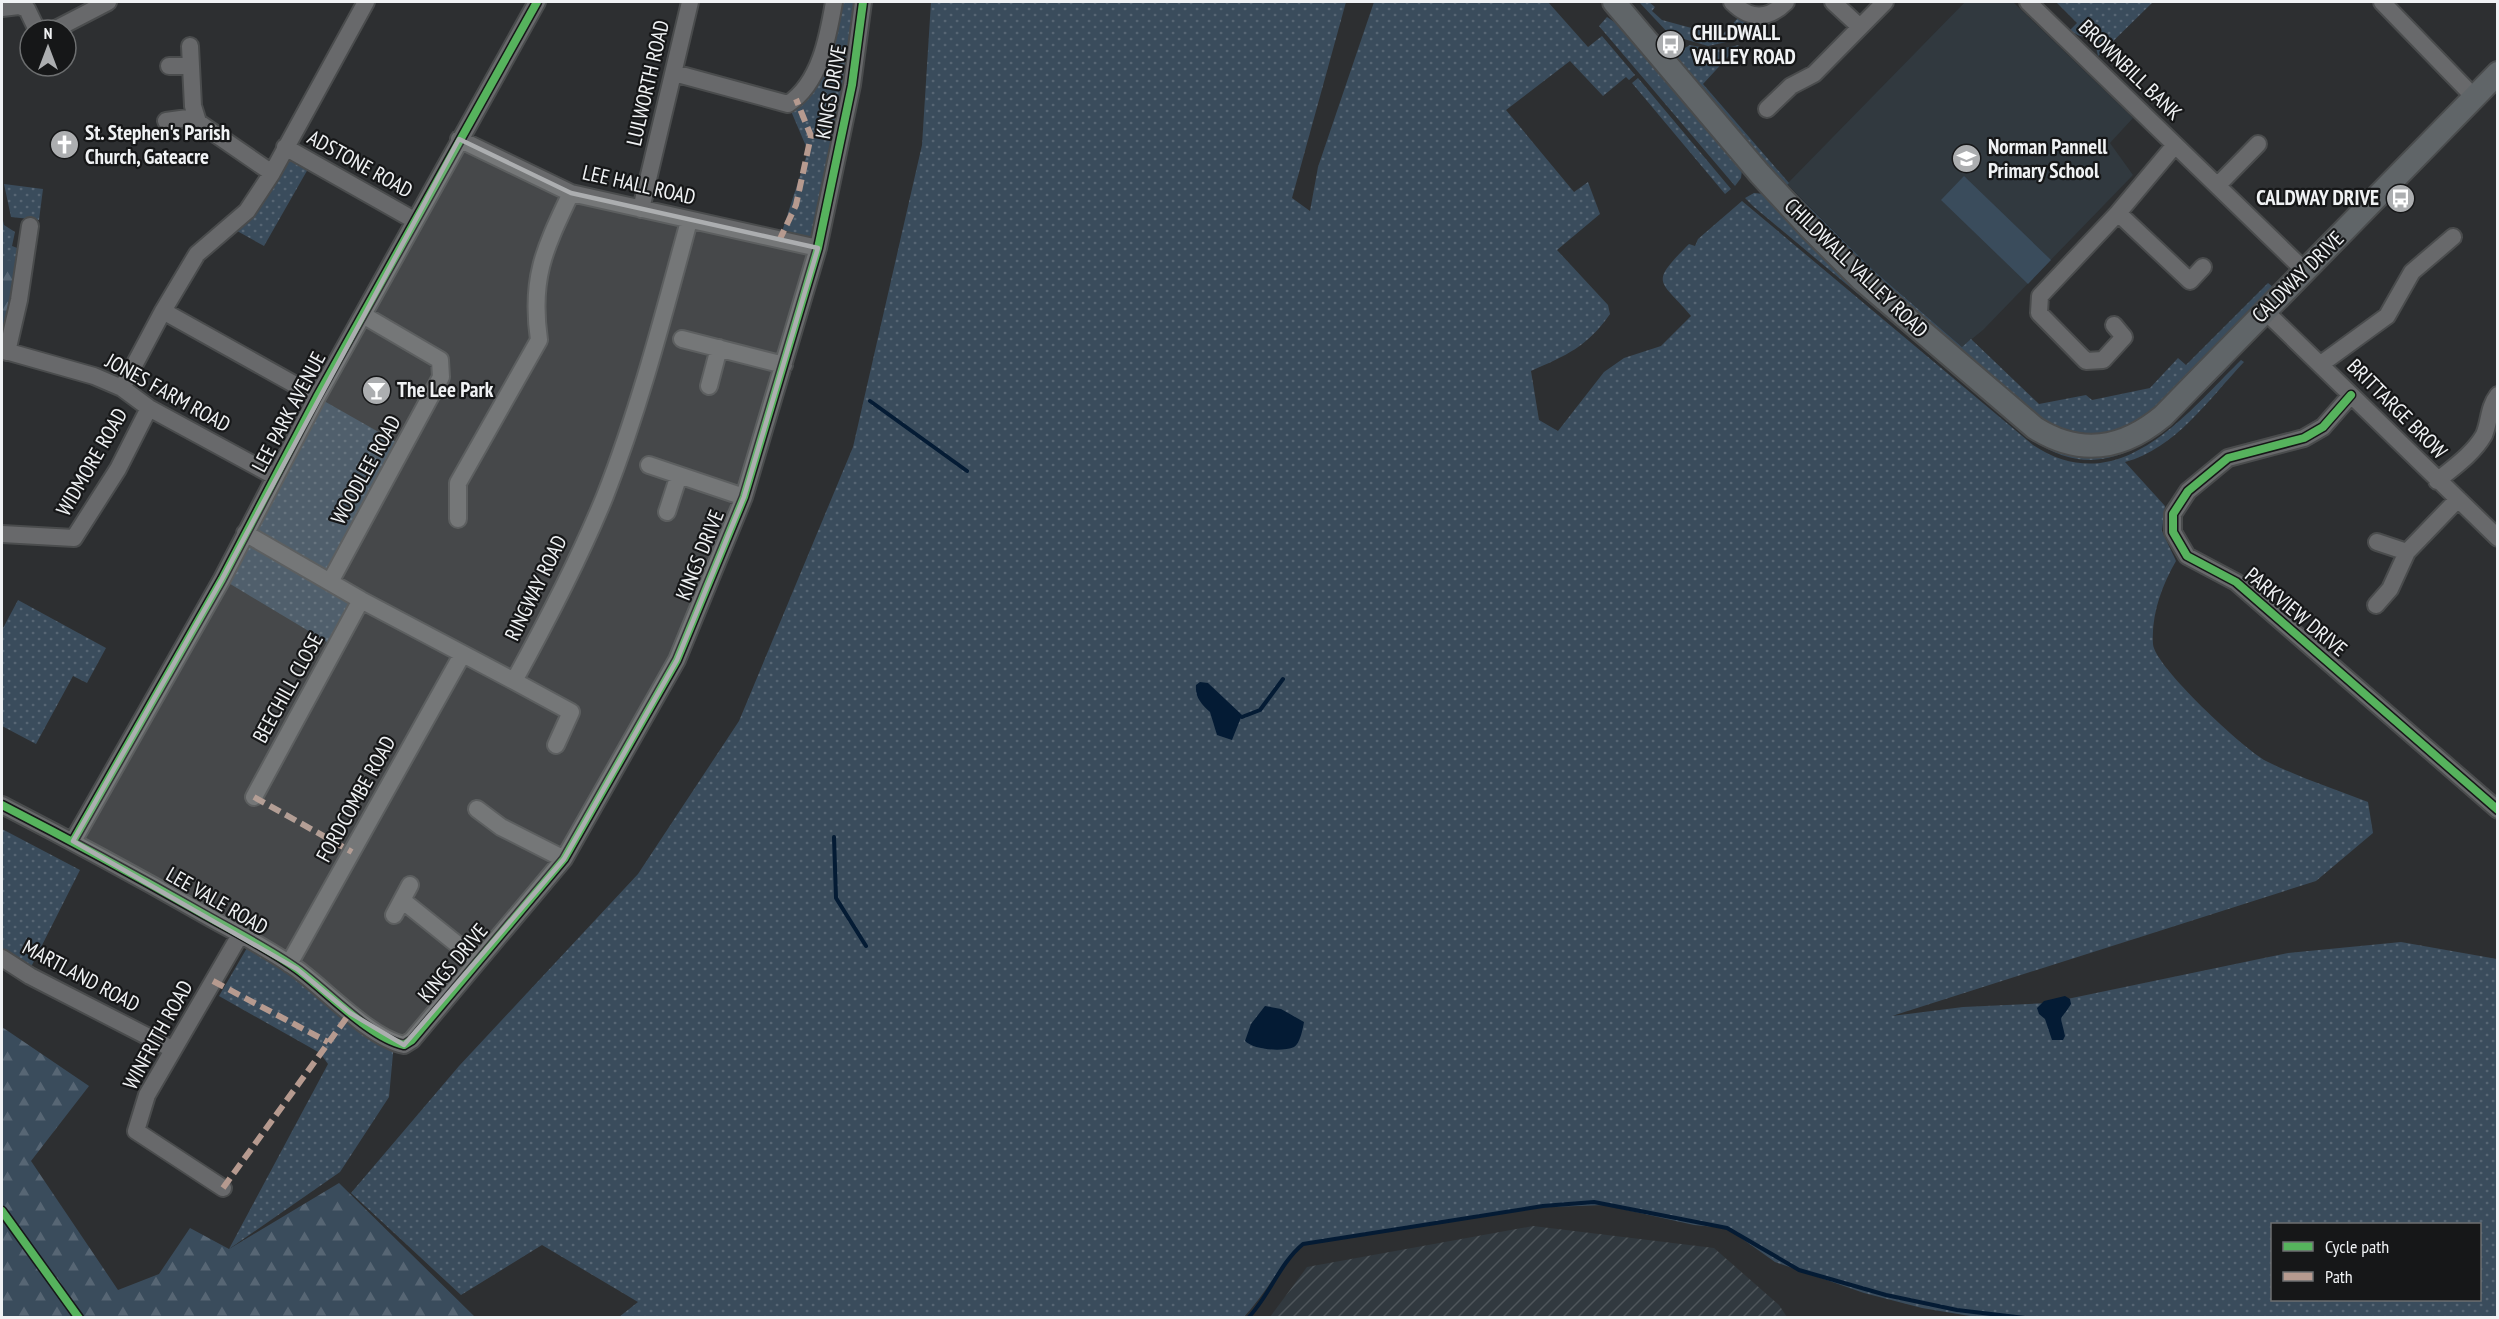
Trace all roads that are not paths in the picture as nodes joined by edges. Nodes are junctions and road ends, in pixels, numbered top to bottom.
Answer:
1 (108, 2) edge
2 (366, 2) edge
3 (537, 2) edge
4 (690, 2) edge
5 (834, 2) edge
6 (863, 2) edge
7 (1614, 2) edge
8 (1732, 2) edge
9 (1786, 2) edge
10 (1833, 2) edge
11 (1885, 2) edge
12 (2028, 2) edge
13 (2382, 2) edge
14 (2, 8) edge
15 (31, 18) edge
16 (77, 18) edge
17 (1860, 27) junction
18 (190, 46) dead end
19 (169, 66) dead end
20 (191, 66) junction
21 (674, 73) junction
22 (2498, 73) edge
23 (2474, 97) junction
24 (1767, 109) dead end
25 (195, 117) junction
26 (166, 121) dead end
27 (459, 139) junction
28 (2258, 144) dead end
29 (2175, 145) junction
30 (285, 147) junction
31 (272, 173) junction
32 (2218, 185) junction
33 (571, 193) junction
34 (641, 209) junction
35 (2118, 213) junction
36 (414, 220) junction
37 (689, 221) junction
38 (30, 226) dead end
39 (2453, 237) dead end
40 (818, 248) junction
41 (2203, 267) dead end
42 (2305, 271) junction
43 (2265, 311) junction
44 (163, 312) junction
45 (363, 315) junction
46 (536, 317) junction
47 (519, 320) dead end
48 (2114, 325) dead end
49 (682, 339) dead end
50 (719, 348) junction
51 (4, 351) edge
52 (2321, 364) junction
53 (784, 365) junction
54 (709, 386) dead end
55 (122, 388) junction
56 (2351, 395) junction
57 (2498, 395) edge
58 (317, 396) junction
59 (149, 408) junction
60 (2148, 429) joint
61 (649, 465) dead end
62 (274, 476) junction
63 (679, 476) junction
64 (2438, 481) junction
65 (744, 497) junction
66 (2458, 499) junction
67 (667, 512) dead end
68 (458, 519) dead end
69 (245, 533) junction
70 (2, 534) edge
71 (2498, 538) edge
72 (2377, 542) dead end
73 (2407, 552) junction
74 (330, 582) junction
75 (361, 600) junction
76 (2376, 605) dead end
77 (462, 655) junction
78 (514, 681) junction
79 (556, 745) dead end
80 (254, 797) dead end
81 (2, 805) edge
82 (477, 809) dead end
83 (2498, 810) edge
84 (73, 841) junction
85 (564, 859) junction
86 (402, 900) dead end
87 (240, 935) junction
88 (2, 958) edge
89 (478, 962) junction
90 (289, 964) junction
91 (404, 1045) joint
92 (172, 1049) junction
93 (223, 1188) dead end

1 - 16 street
2 - 30 street
3 - 27 street, LEE PARK AVENUE
4 - 21 street, LULWORTH ROAD
5 - 21 street
6 - 40 street, KINGS DRIVE
7 - 60 main road, CHILDWALL VALLEY ROAD
8 - 9 street
10 - 17 street
11 - 17 street
12 - 29 street, BROWNBILL BANK
13 - 23 street
14 - 15 street
17 - 24 street
18 - 20 street
19 - 20 street
20 - 25 street
21 - 34 street, LULWORTH ROAD
22 - 23 main road, CALDWAY DRIVE
23 - 42 main road, CALDWAY DRIVE
25 - 26 street
25 - 31 street
27 - 33 street, LEE HALL ROAD
27 - 36 street, LEE PARK AVENUE
28 - 32 street
29 - 32 street, BROWNBILL BANK
29 - 35 street, BROWNBILL BANK
30 - 31 street
30 - 36 street, ADSTONE ROAD
31 - 44 street
32 - 42 street, BROWNBILL BANK
33 - 34 street, LEE HALL ROAD
33 - 46 street
34 - 37 street, LEE HALL ROAD
35 - 41 street
35 - 48 street, BROWNBILL BANK
36 - 45 street, LEE PARK AVENUE
37 - 40 street, LEE HALL ROAD
37 - 78 street, RINGWAY ROAD
38 - 51 street
39 - 52 street
40 - 53 street, KINGS DRIVE
42 - 43 main road, CALDWAY DRIVE
43 - 52 street, BRITTARGE BROW
43 - 60 main road, CALDWAY DRIVE
44 - 55 street
44 - 58 street
45 - 58 street, LEE PARK AVENUE
45 - 74 street, WOODLEE ROAD
46 - 47 street
46 - 68 street
49 - 50 street
50 - 53 street
50 - 54 street
51 - 55 street, JONES FARM ROAD
52 - 56 street, BRITTARGE BROW
53 - 65 street, KINGS DRIVE
55 - 59 street, JONES FARM ROAD
56 - 64 street, BRITTARGE BROW
56 - 83 street, PARKVIEW DRIVE
57 - 64 street
58 - 62 street, LEE PARK AVENUE
59 - 62 street, JONES FARM ROAD
59 - 70 street, WIDMORE ROAD
61 - 63 street
62 - 69 street, LEE PARK AVENUE
63 - 65 street
63 - 67 street
64 - 66 street, BRITTARGE BROW
65 - 85 street, KINGS DRIVE
66 - 71 street, BRITTARGE BROW
66 - 73 street
69 - 74 street
69 - 84 street, LEE PARK AVENUE
72 - 73 street
73 - 76 street
74 - 75 street
75 - 77 street
75 - 80 street, BEECHILL CLOSE
77 - 78 street
77 - 90 street, FORDCOMBE ROAD
78 - 79 street
81 - 84 street, LEE VALE ROAD
82 - 85 street
84 - 87 street, LEE VALE ROAD
85 - 89 street, KINGS DRIVE
86 - 89 street
87 - 90 street, LEE VALE ROAD
87 - 92 street, WINFRITH ROAD
88 - 92 street, MARTLAND ROAD
89 - 91 street, KINGS DRIVE
90 - 91 street, LEE VALE ROAD
92 - 93 street, WINFRITH ROAD

